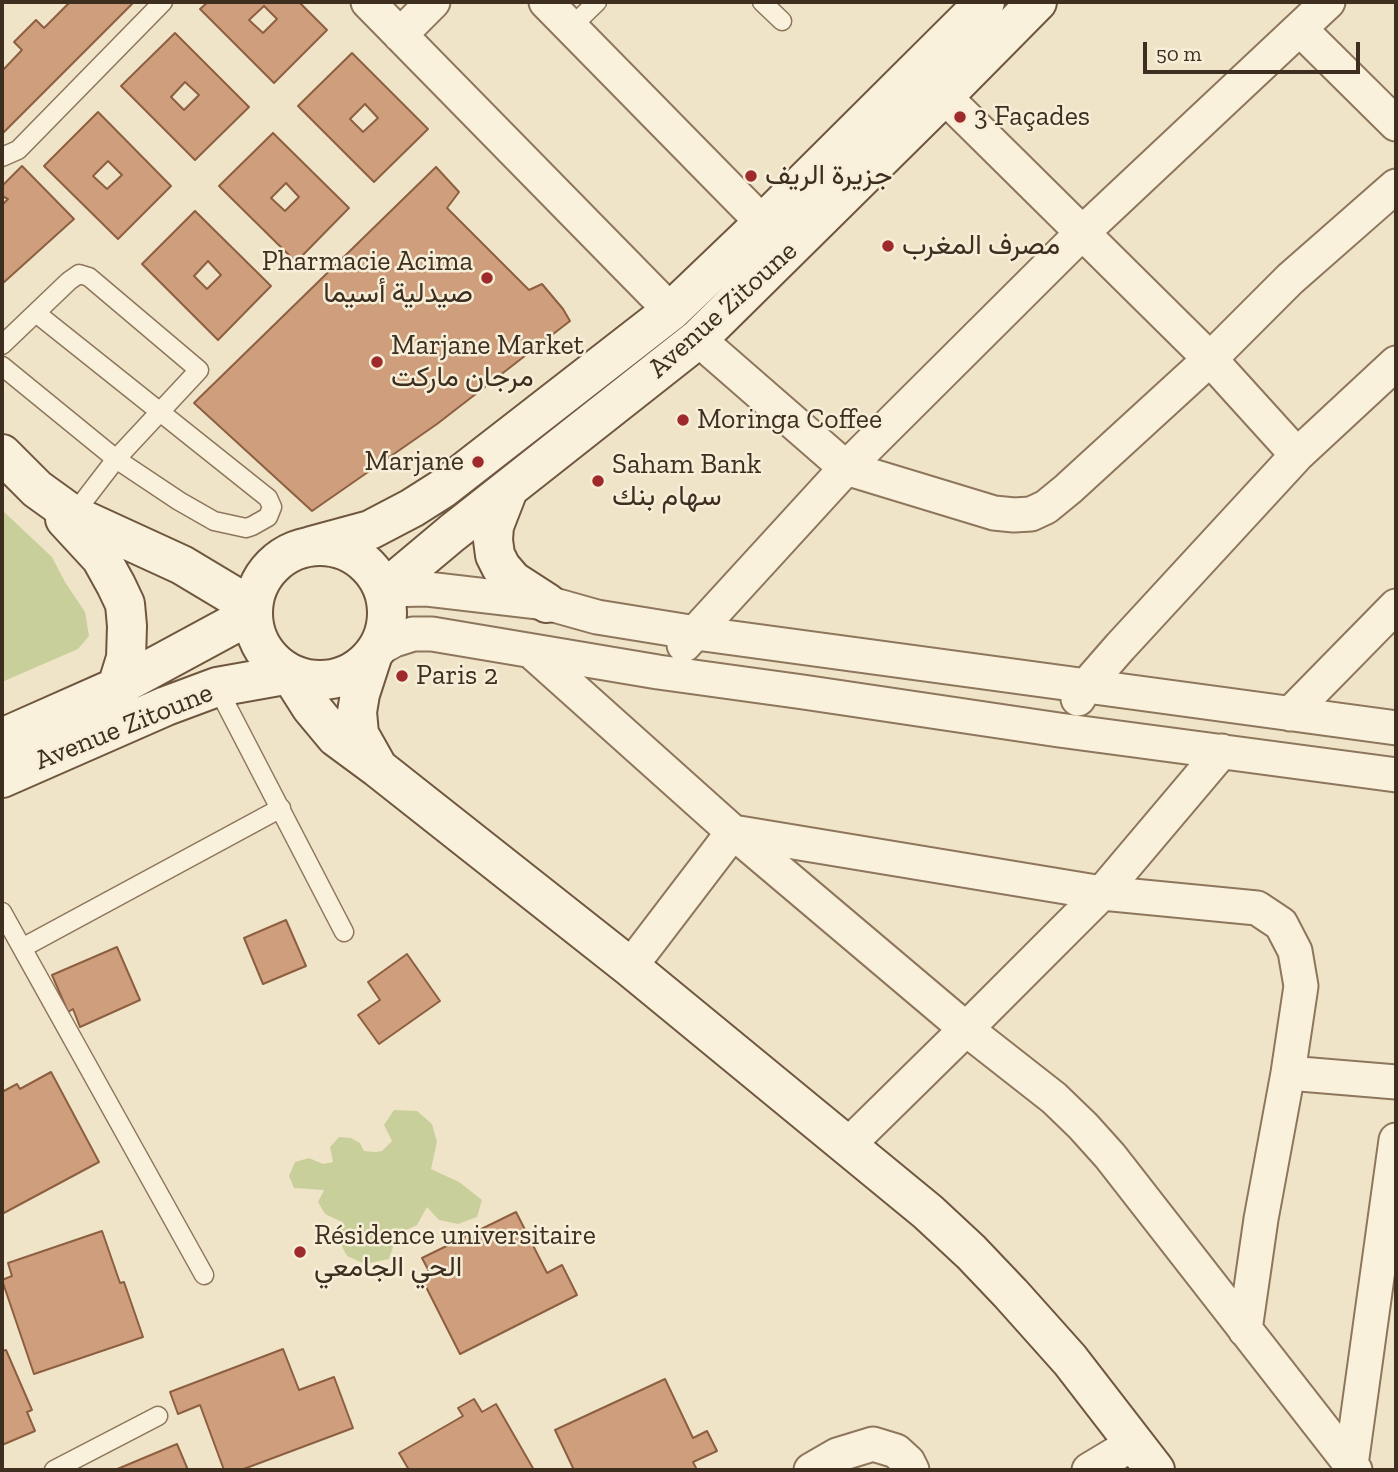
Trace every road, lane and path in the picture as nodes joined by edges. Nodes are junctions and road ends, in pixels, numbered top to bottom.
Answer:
1 (163, 2) edge
2 (368, 2) edge
3 (433, 2) edge
4 (546, 2) edge
5 (597, 2) edge
6 (762, 2) edge
7 (1037, 2) edge
8 (1328, 2) edge
9 (976, 5) edge
10 (782, 21) dead end
11 (571, 27) junction
12 (1300, 29) junction
13 (400, 35) junction
14 (944, 96) junction
15 (1396, 124) edge
16 (2, 157) edge
17 (1396, 186) edge
18 (763, 223) junction
19 (1082, 233) junction
20 (671, 311) junction
21 (36, 313) junction
22 (698, 339) junction
23 (2, 345) edge
24 (1210, 359) junction
25 (1396, 363) edge
26 (2, 366) edge
27 (160, 411) junction
28 (2, 454) edge
29 (1297, 455) junction
30 (116, 459) junction
31 (846, 468) junction
32 (37, 489) junction
33 (508, 489) junction
34 (73, 514) junction
35 (300, 549) junction
36 (182, 565) junction
37 (384, 590) junction
38 (547, 603) junction
39 (1396, 606) edge
40 (252, 611) junction
41 (696, 633) junction
42 (533, 652) junction
43 (375, 653) junction
44 (658, 672) junction
45 (290, 674) junction
46 (1086, 685) junction
47 (117, 687) junction
48 (217, 687) junction
49 (1290, 714) junction
50 (1396, 728) edge
51 (1059, 730) junction
52 (2, 738) edge
53 (1222, 751) junction
54 (378, 768) junction
55 (1396, 775) edge
56 (2, 778) edge
57 (281, 808) junction
58 (733, 832) junction
59 (1102, 893) junction
60 (2, 912) edge
61 (344, 932) dead end
62 (22, 948) junction
63 (629, 967) junction
64 (966, 1029) junction
65 (1288, 1073) junction
66 (1396, 1082) edge
67 (1396, 1140) edge
68 (847, 1146) junction
69 (204, 1275) dead end
70 (1245, 1330) junction
71 (158, 1416) dead end
72 (1145, 1456) edge
73 (1353, 1468) edge
74 (54, 1470) edge
75 (811, 1470) edge
76 (912, 1470) edge
77 (1090, 1470) edge

1 - 16 lane
2 - 13 street
3 - 13 street
4 - 11 street
5 - 11 lane
6 - 10 lane
7 - 14 main road, Avenue Zitoune
8 - 12 street
9 - 18 main road, Avenue Zitoune
11 - 18 street
12 - 15 street
12 - 19 street
13 - 20 street
14 - 19 street
14 - 22 main road, Avenue Zitoune
17 - 24 street
18 - 20 main road, Avenue Zitoune
19 - 24 street
19 - 31 street
20 - 35 main road, Avenue Zitoune
21 - 23 lane
21 - 27 lane
21 - 27 lane
22 - 31 street
22 - 33 main road, Avenue Zitoune
24 - 29 street
24 - 31 street
25 - 29 street
26 - 30 lane
27 - 30 lane
27 - 30 lane
28 - 32 main road
29 - 46 street
30 - 34 lane
31 - 41 street
32 - 34 main road
32 - 47 main road
33 - 37 main road, Avenue Zitoune
33 - 38 main road
34 - 36 main road
35 - 36 main road, Avenue Zitoune
35 - 37 main road
35 - 40 main road
36 - 40 main road
37 - 38 street
37 - 43 main road
38 - 41 street
39 - 49 street
40 - 45 main road
40 - 47 main road, Avenue Zitoune
41 - 44 street
41 - 46 street
42 - 43 street
42 - 44 street
42 - 58 street
43 - 45 main road
43 - 54 main road
44 - 51 street
45 - 48 main road, Avenue Zitoune
45 - 54 main road
46 - 49 street
46 - 51 street
47 - 52 main road, Avenue Zitoune
48 - 56 main road, Avenue Zitoune
48 - 57 lane
49 - 50 street
51 - 53 street
53 - 55 street
53 - 59 street
54 - 63 main road
57 - 61 lane
57 - 62 lane
58 - 59 street
58 - 63 street
58 - 64 street
59 - 64 street
59 - 65 street
60 - 62 lane
62 - 69 lane
63 - 68 main road
64 - 68 street
64 - 70 street
65 - 66 street
65 - 70 street
67 - 73 street
68 - 72 main road
70 - 73 street
71 - 74 lane
72 - 77 street
75 - 76 street

